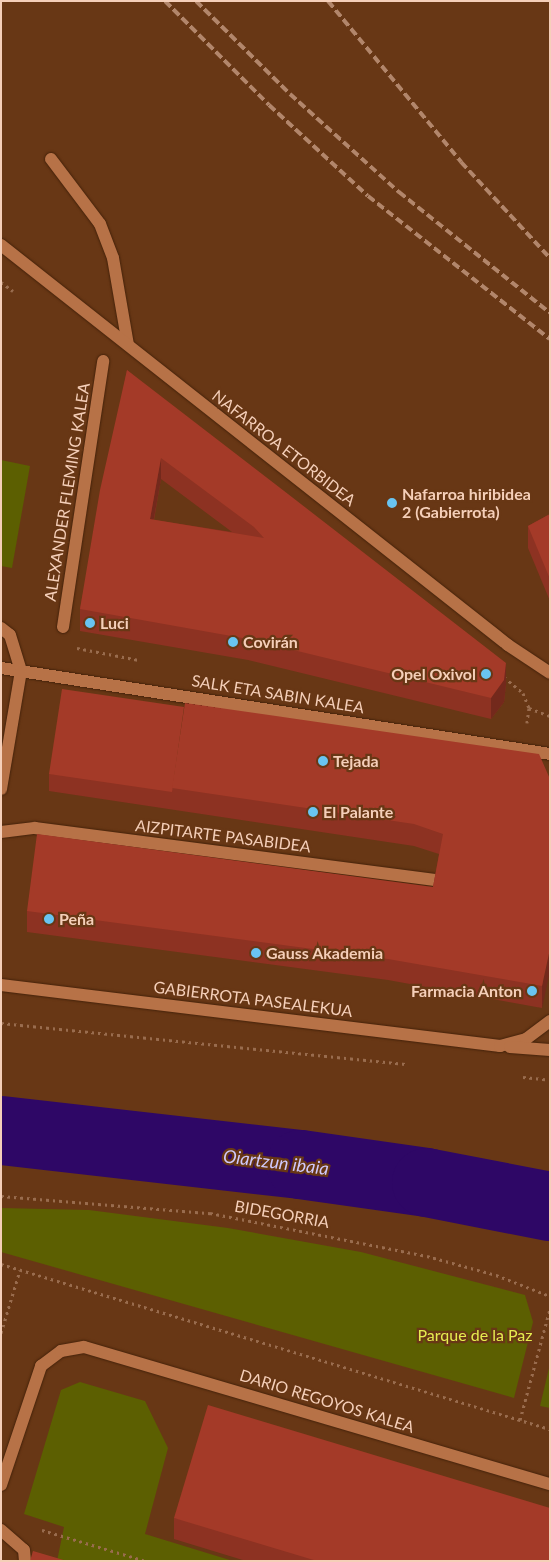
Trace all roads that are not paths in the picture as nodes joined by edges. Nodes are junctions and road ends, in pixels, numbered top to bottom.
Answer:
1 (51, 159) dead end
2 (1, 245) edge
3 (128, 345) junction
4 (103, 361) dead end
5 (62, 627) dead end
6 (1, 628) edge
7 (1, 668) edge
8 (21, 672) junction
9 (550, 672) edge
10 (550, 754) edge
11 (1, 789) edge
12 (1, 832) edge
13 (441, 881) edge
14 (1, 985) edge
15 (550, 1021) edge
16 (500, 1046) junction
17 (550, 1050) edge
18 (550, 1484) edge
19 (1, 1485) edge
20 (4, 1534) edge
21 (25, 1561) edge

1 - 3 street
2 - 3 street, NAFARROA ETORBIDEA
3 - 9 street, NAFARROA ETORBIDEA
4 - 5 street, ALEXANDER FLEMING KALEA
6 - 8 street
7 - 8 street, SALK ETA SABIN KALEA
8 - 10 street, SALK ETA SABIN KALEA
8 - 11 street
12 - 13 street, AIZPITARTE PASABIDEA
14 - 16 street, GABIERROTA PASEALEKUA
15 - 16 street, GABIERROTA PASEALEKUA
16 - 17 street, GABIERROTA PASEALEKUA
18 - 19 street, DARIO REGOYOS KALEA
20 - 21 street

